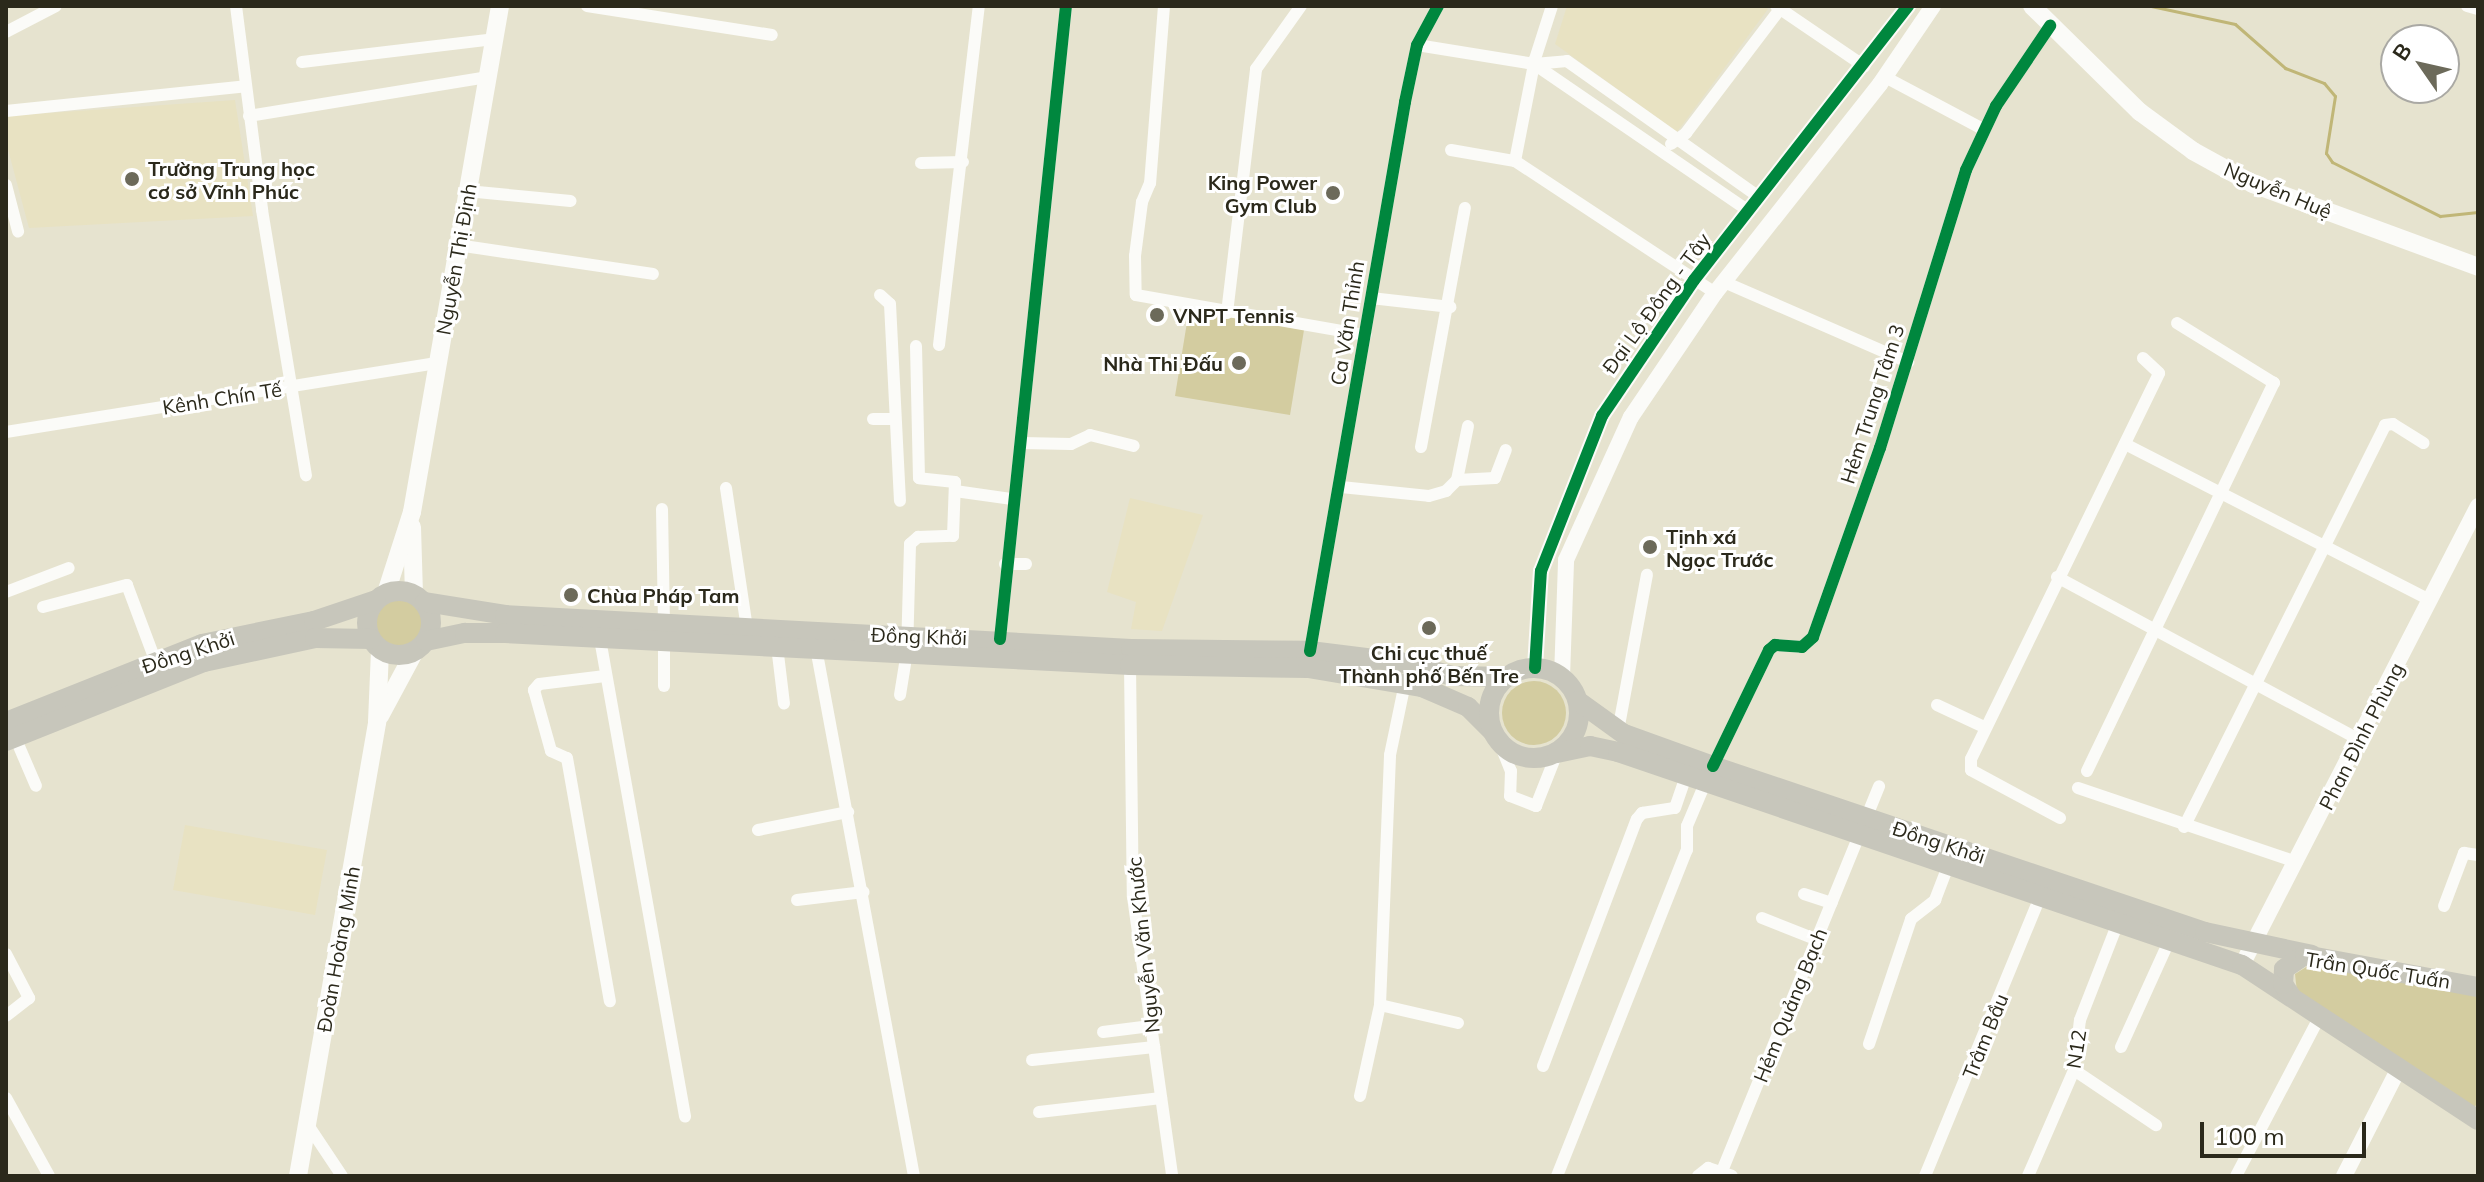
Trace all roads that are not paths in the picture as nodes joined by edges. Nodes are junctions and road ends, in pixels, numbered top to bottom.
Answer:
1 (56, 6) edge
2 (236, 6) edge
3 (500, 6) edge
4 (587, 6) edge
5 (979, 6) edge
6 (1066, 6) edge
7 (1164, 6) edge
8 (1301, 6) edge
9 (1438, 6) edge
10 (1552, 6) edge
11 (1908, 6) edge
12 (1933, 6) edge
13 (2032, 6) edge
14 (2467, 6) edge
15 (1778, 7) edge
16 (610, 8) edge
17 (2478, 9) edge
18 (2050, 26) junction
19 (6, 32) edge
20 (772, 35) dead end
21 (494, 39) junction
22 (1417, 45) junction
23 (302, 62) dead end
24 (1534, 64) junction
25 (1864, 66) junction
26 (487, 77) junction
27 (1885, 77) junction
28 (246, 86) junction
29 (6, 111) edge
30 (249, 116) junction
31 (1983, 129) junction
32 (1678, 140) junction
33 (1661, 149) junction
34 (1451, 150) dead end
35 (1515, 161) junction
36 (963, 162) junction
37 (921, 163) dead end
38 (6, 185) edge
39 (467, 191) junction
40 (571, 201) dead end
41 (1754, 204) junction
42 (1465, 208) dead end
43 (18, 231) dead end
44 (457, 245) junction
45 (2478, 267) edge
46 (653, 274) dead end
47 (1694, 280) junction
48 (1720, 288) junction
49 (880, 295) dead end
50 (1371, 298) junction
51 (1450, 307) junction
52 (1227, 313) junction
53 (2177, 323) dead end
54 (1366, 335) junction
55 (939, 345) dead end
56 (916, 346) dead end
57 (2143, 358) dead end
58 (1908, 362) junction
59 (437, 363) junction
60 (295, 387) junction
61 (873, 419) dead end
62 (895, 419) junction
63 (1468, 426) dead end
64 (6, 432) edge
65 (1022, 443) junction
66 (2424, 443) dead end
67 (2125, 444) junction
68 (1134, 446) dead end
69 (1421, 447) dead end
70 (1506, 450) dead end
71 (306, 475) dead end
72 (1457, 480) junction
73 (1341, 487) junction
74 (726, 488) dead end
75 (955, 491) junction
76 (2220, 495) junction
77 (1012, 499) junction
78 (900, 501) dead end
79 (2478, 506) edge
80 (662, 509) dead end
81 (412, 512) junction
82 (2323, 546) junction
83 (1005, 564) junction
84 (1026, 564) dead end
85 (69, 568) dead end
86 (1647, 575) dead end
87 (2057, 577) junction
88 (6, 592) edge
89 (381, 596) junction
90 (420, 597) junction
91 (2430, 600) junction
92 (43, 607) dead end
93 (2155, 627) junction
94 (747, 628) junction
95 (664, 632) junction
96 (273, 636) junction
97 (600, 639) junction
98 (1000, 639) junction
99 (375, 644) junction
100 (908, 644) junction
101 (421, 646) junction
102 (777, 646) junction
103 (816, 648) junction
104 (1310, 651) junction
105 (155, 660) junction
106 (1130, 665) junction
107 (1535, 668) junction
108 (605, 676) junction
109 (1508, 677) junction
110 (1562, 677) junction
111 (2252, 682) junction
112 (1405, 683) junction
113 (664, 686) dead end
114 (900, 695) dead end
115 (1578, 701) junction
116 (784, 704) dead end
117 (1937, 705) dead end
118 (377, 722) junction
119 (1984, 727) junction
120 (1618, 731) junction
121 (9, 734) edge
122 (1496, 737) junction
123 (2360, 740) junction
124 (1557, 753) junction
125 (2087, 771) dead end
126 (1702, 774) junction
127 (36, 786) dead end
128 (1879, 786) dead end
129 (2078, 788) dead end
130 (848, 812) junction
131 (2060, 818) dead end
132 (1862, 826) junction
133 (2184, 827) junction
134 (758, 830) dead end
135 (2478, 855) edge
136 (2297, 862) junction
137 (1949, 864) junction
138 (864, 892) junction
139 (1804, 894) dead end
140 (2041, 895) junction
141 (797, 900) dead end
142 (1832, 903) junction
143 (2444, 906) dead end
144 (2121, 912) junction
145 (1762, 918) dead end
146 (1815, 939) junction
147 (2170, 939) junction
148 (2255, 943) junction
149 (6, 954) edge
150 (2312, 955) junction
151 (2242, 965) junction
152 (2478, 987) edge
153 (2291, 996) junction
154 (610, 1001) dead end
155 (1380, 1005) junction
156 (6, 1016) edge
157 (2320, 1016) junction
158 (1458, 1023) dead end
159 (1151, 1026) junction
160 (1103, 1032) dead end
161 (1869, 1044) dead end
162 (1154, 1047) junction
163 (2121, 1047) dead end
164 (1032, 1060) dead end
165 (1543, 1066) dead end
166 (2399, 1068) junction
167 (2074, 1070) junction
168 (1360, 1096) dead end
169 (6, 1098) edge
170 (1161, 1098) junction
171 (1039, 1112) dead end
172 (685, 1117) dead end
173 (2478, 1120) edge
174 (308, 1125) junction
175 (2156, 1125) dead end
176 (1725, 1174) edge
177 (49, 1176) edge
178 (298, 1176) edge
179 (342, 1176) edge
180 (914, 1176) edge
181 (1172, 1176) edge
182 (1557, 1176) edge
183 (1698, 1176) edge
184 (1925, 1176) edge
185 (2028, 1176) edge
186 (2236, 1176) edge
187 (2344, 1176) edge

1 - 19 street
2 - 28 street
3 - 21 main road, Nguyễn Thị Định
4 - 16 street
5 - 36 street
6 - 65 street
7 - 52 street
8 - 52 street
9 - 22 street, Ca Văn Thỉnh
10 - 24 street
11 - 25 street, Đại Lộ Đông - Tây
12 - 27 street
13 - 18 main road, Nguyễn Huệ
14 - 17 street
15 - 25 street
15 - 32 street
16 - 20 street
18 - 31 street, Hẻm Trung Tâm 3
18 - 45 main road, Nguyễn Huệ
21 - 23 street
21 - 26 main road, Nguyễn Thị Định
22 - 24 street
22 - 50 street, Ca Văn Thỉnh
24 - 32 street
24 - 33 street
24 - 35 street
25 - 41 street, Đại Lộ Đông - Tây
26 - 30 street
26 - 39 main road, Nguyễn Thị Định
27 - 31 street
27 - 48 street
28 - 29 street
28 - 30 street
30 - 60 street
31 - 58 street, Hẻm Trung Tâm 3
32 - 33 street
32 - 41 street
33 - 41 street
34 - 35 street
35 - 47 street
36 - 37 street
36 - 55 street
38 - 43 street
39 - 40 street
39 - 44 main road, Nguyễn Thị Định
41 - 47 street, Đại Lộ Đông - Tây
42 - 51 street
44 - 46 street
44 - 59 main road, Nguyễn Thị Định
47 - 48 street
47 - 107 street, Đại Lộ Đông - Tây
48 - 58 street
48 - 110 street
49 - 62 street
50 - 51 street
50 - 54 street, Ca Văn Thỉnh
51 - 69 street
52 - 54 street
53 - 76 street
54 - 73 street, Ca Văn Thỉnh
56 - 75 street
57 - 67 street
58 - 126 street, Hẻm Trung Tâm 3
59 - 60 street, Kênh Chín Tế
59 - 81 main road, Nguyễn Thị Định
60 - 64 street, Kênh Chín Tế
60 - 71 street
61 - 62 street
62 - 78 street
63 - 72 street
65 - 68 street
65 - 77 street
66 - 82 street
67 - 76 street
67 - 87 street
70 - 72 street
72 - 73 street
73 - 104 street, Ca Văn Thỉnh
74 - 94 street
75 - 77 street
75 - 100 street
76 - 82 street
76 - 93 street
77 - 83 street
79 - 91 street, Phan Đình Phùng
80 - 95 street
81 - 89 main road, Nguyễn Thị Định
81 - 90 main road, Nguyễn Thị Định
82 - 91 street
82 - 111 street
83 - 84 street
83 - 98 street
85 - 88 street
86 - 120 street
87 - 93 street
87 - 119 street
89 - 90 main road
89 - 96 main road, Đồng Khởi
89 - 99 main road
90 - 95 main road, Đồng Khởi
90 - 101 main road
91 - 123 street, Phan Đình Phùng
92 - 105 street
93 - 111 street
93 - 125 street
94 - 95 main road, Đồng Khởi
94 - 100 main road, Đồng Khởi
95 - 97 main road, Đồng Khởi
95 - 102 main road, Đồng Khởi
95 - 113 street
96 - 99 main road, Đồng Khởi
96 - 105 main road, Đồng Khởi
96 - 121 main road, Đồng Khởi
97 - 101 main road, Đồng Khởi
97 - 108 street
98 - 100 main road, Đồng Khởi
98 - 104 main road, Đồng Khởi
99 - 101 main road
99 - 118 main road, Đoàn Hoàng Minh
100 - 103 main road, Đồng Khởi
100 - 106 main road, Đồng Khởi
100 - 114 street
101 - 118 main road, Đoàn Hoàng Minh
102 - 103 main road, Đồng Khởi
102 - 116 street
103 - 130 street
104 - 109 main road, Đồng Khởi
105 - 121 main road, Đồng Khởi
106 - 112 main road, Đồng Khởi
106 - 159 street, Nguyễn Văn Khước
107 - 109 main road
107 - 110 main road
108 - 154 street
108 - 172 street
109 - 122 main road
110 - 115 main road
111 - 123 street
111 - 133 street
112 - 122 main road, Đồng Khởi
112 - 155 street
115 - 120 main road, Đồng Khởi
115 - 124 main road
117 - 119 street
118 - 174 main road, Đoàn Hoàng Minh
119 - 131 street
120 - 126 main road, Đồng Khởi
121 - 127 street
122 - 124 main road
122 - 124 street
123 - 136 street, Phan Đình Phùng
124 - 126 main road, Đồng Khởi
126 - 132 main road, Đồng Khởi
126 - 165 street
126 - 182 street
128 - 132 street, Hẻm Quảng Bạch
129 - 133 street
130 - 134 street
130 - 138 street
132 - 137 main road, Đồng Khởi
132 - 142 street, Hẻm Quảng Bạch
132 - 144 main road, Đồng Khởi
133 - 136 street
135 - 143 street
136 - 148 street, Phan Đình Phùng
137 - 140 main road, Đồng Khởi
137 - 161 street
138 - 141 street
138 - 180 street
139 - 142 street
140 - 144 main road, Đồng Khởi
140 - 184 street, Trâm Bầu
142 - 146 street, Hẻm Quảng Bạch
144 - 147 main road, Đồng Khởi
144 - 148 main road, Đồng Khởi
144 - 167 street, N12
145 - 146 street
146 - 176 street, Hẻm Quảng Bạch
147 - 151 main road, Đồng Khởi
147 - 163 street
148 - 150 main road, Đồng Khởi
148 - 151 street, Phan Đình Phùng
149 - 156 street
150 - 152 main road, Trần Quốc Tuấn
150 - 153 main road, Trần Quốc Tuấn
151 - 153 main road, Đồng Khởi
153 - 157 main road, Đồng Khởi
155 - 158 street
155 - 168 street
157 - 166 main road, Đồng Khởi
157 - 186 street
159 - 160 street
159 - 162 street, Nguyễn Văn Khước
162 - 164 street
162 - 170 street, Nguyễn Văn Khước
166 - 173 main road, Đồng Khởi
166 - 187 street
167 - 175 street
167 - 185 street, N12
169 - 177 street
170 - 171 street
170 - 181 street, Nguyễn Văn Khước
174 - 178 main road, Đoàn Hoàng Minh
174 - 179 street
176 - 183 street

